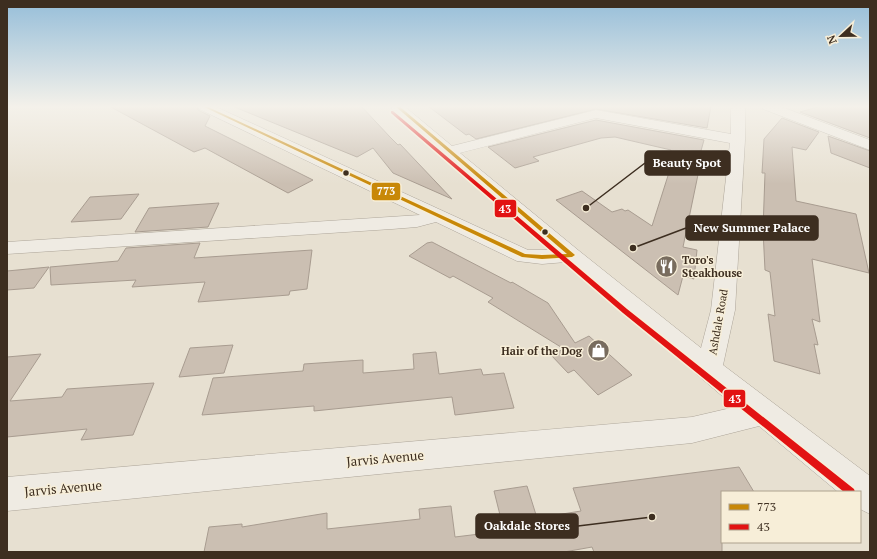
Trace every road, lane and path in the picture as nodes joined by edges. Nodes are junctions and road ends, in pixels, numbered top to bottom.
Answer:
1 (259, 132) edge
2 (427, 132) edge
3 (524, 132) edge
4 (695, 132) edge
5 (738, 132) edge
6 (836, 132) edge
7 (738, 140) junction
8 (870, 145) edge
9 (449, 151) junction
10 (438, 216) junction
11 (7, 248) edge
12 (572, 255) junction
13 (709, 370) junction
14 (762, 413) junction
15 (7, 494) edge
16 (870, 497) edge

1 - 10 street
2 - 9 street
3 - 9 street
4 - 7 street
5 - 7 street, Ashdale Road
6 - 8 street
7 - 13 street, Ashdale Road
9 - 12 street
10 - 11 street
10 - 12 street
12 - 13 street
13 - 14 street
14 - 15 street, Jarvis Avenue
14 - 16 street

